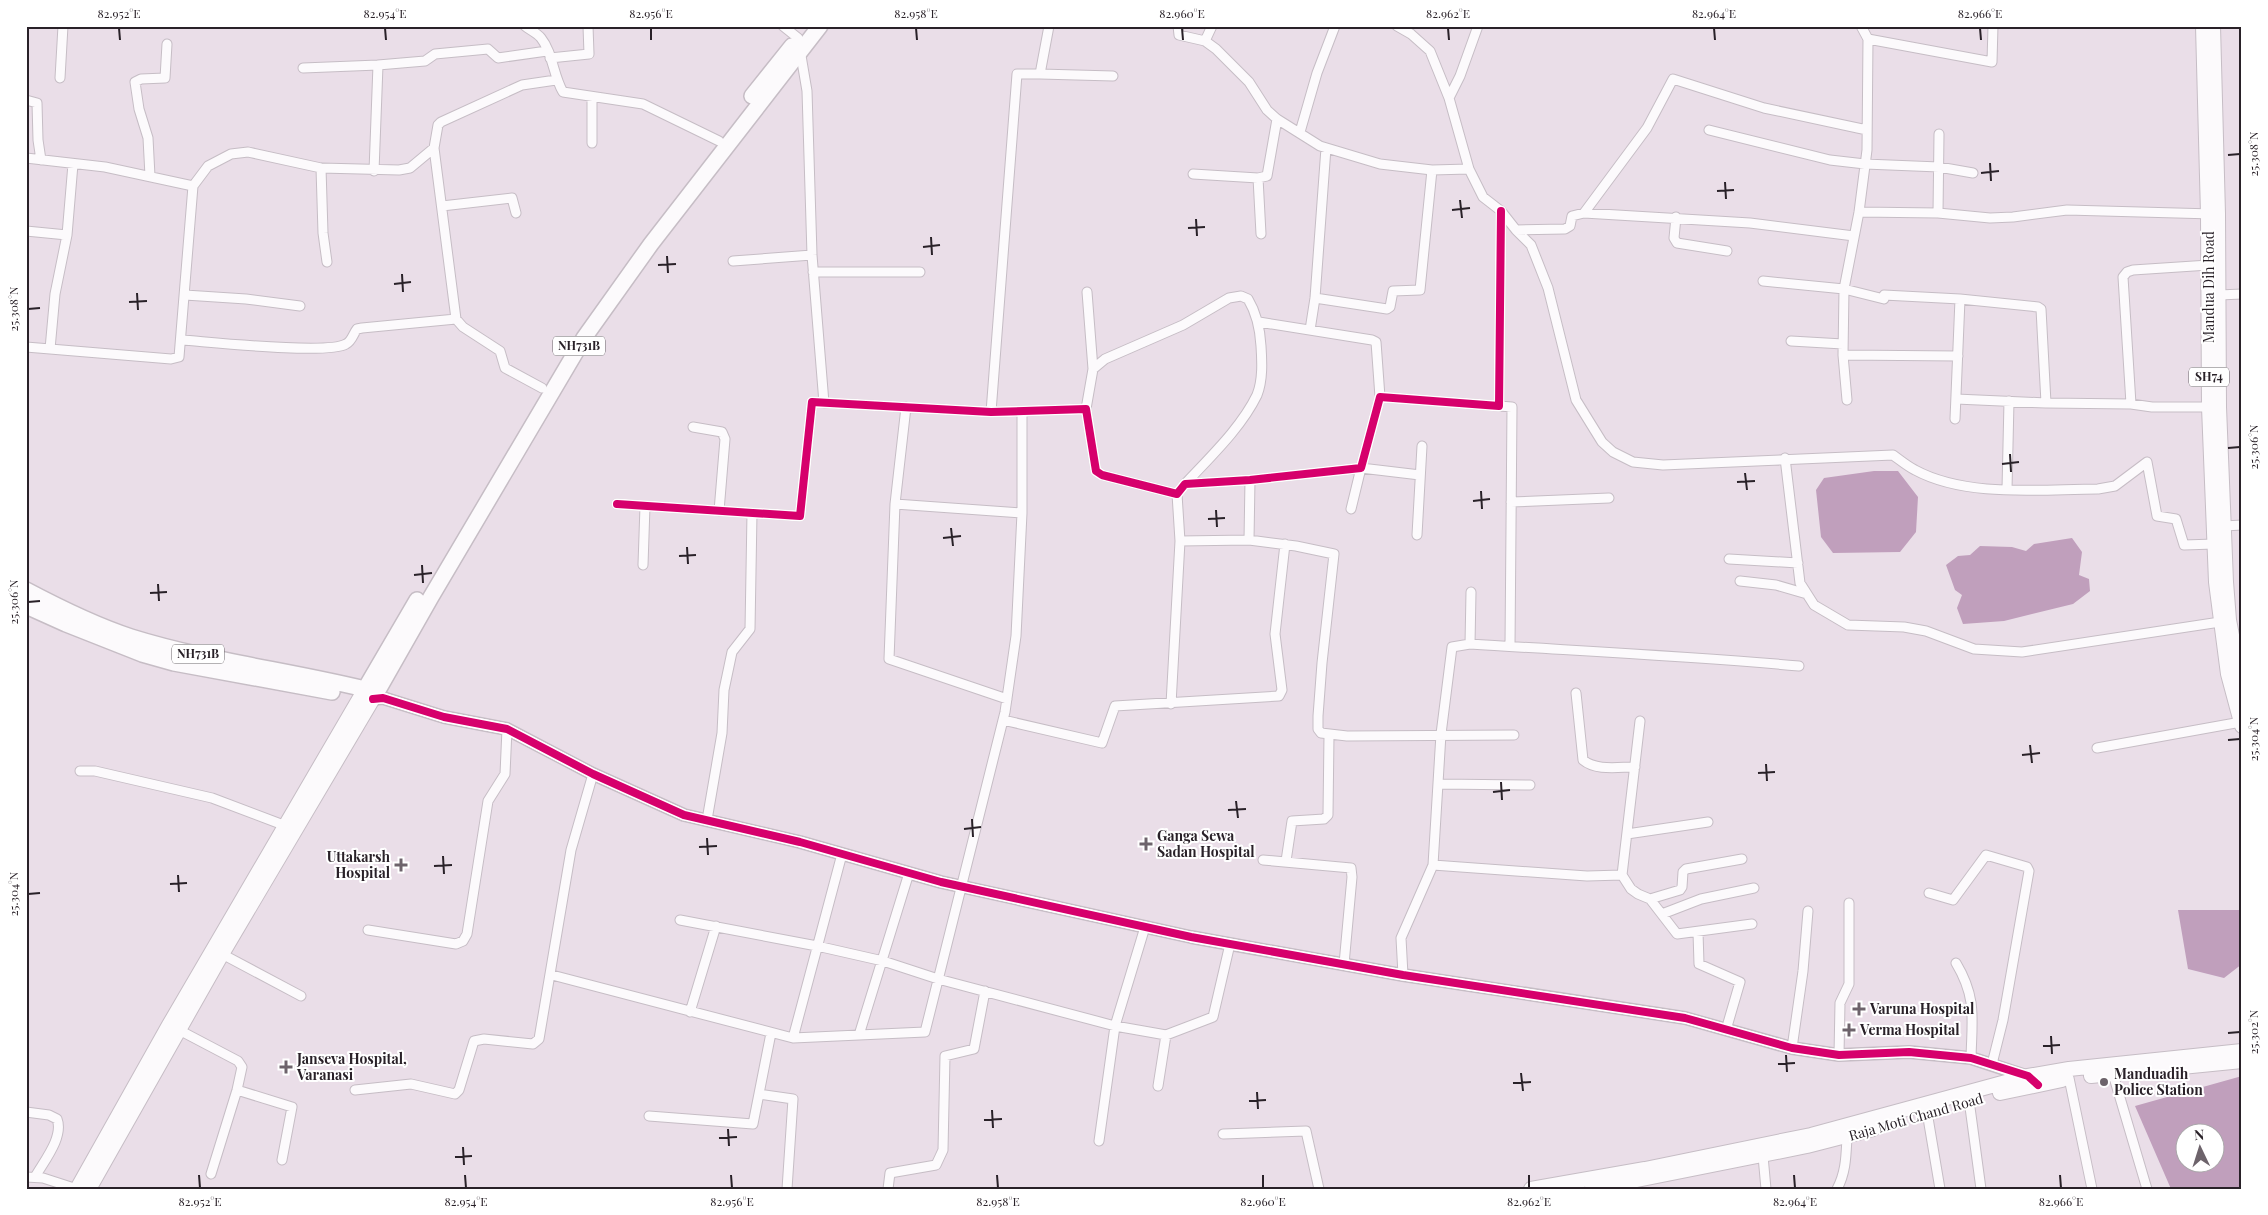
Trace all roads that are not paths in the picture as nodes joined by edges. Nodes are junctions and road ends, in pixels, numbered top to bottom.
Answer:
1 (63, 26) edge
2 (525, 26) edge
3 (588, 26) edge
4 (783, 26) edge
5 (820, 26) edge
6 (1049, 26) edge
7 (1178, 26) edge
8 (1212, 26) edge
9 (1335, 26) edge
10 (1396, 26) edge
11 (1478, 26) edge
12 (1861, 26) edge
13 (1993, 26) edge
14 (2202, 26) edge
15 (2212, 26) edge
16 (802, 39) edge
17 (1868, 39) junction
18 (1205, 41) junction
19 (166, 44) dead end
20 (549, 55) junction
21 (378, 65) junction
22 (303, 68) dead end
23 (1040, 74) junction
24 (1113, 76) dead end
25 (60, 78) dead end
26 (556, 80) junction
27 (592, 97) junction
28 (1449, 98) junction
29 (26, 100) edge
30 (1277, 119) junction
31 (1709, 130) dead end
32 (1867, 130) junction
33 (1300, 132) junction
34 (1939, 134) dead end
35 (718, 141) junction
36 (592, 143) dead end
37 (434, 148) junction
38 (1326, 148) junction
39 (26, 158) edge
40 (42, 160) junction
41 (73, 164) junction
42 (1865, 164) junction
43 (322, 168) junction
44 (1938, 168) junction
45 (1469, 169) junction
46 (374, 170) junction
47 (1432, 170) junction
48 (1973, 173) dead end
49 (1192, 174) dead end
50 (150, 176) junction
51 (1258, 178) junction
52 (194, 186) junction
53 (442, 206) junction
54 (1501, 211) junction
55 (1859, 212) junction
56 (516, 213) dead end
57 (1584, 213) junction
58 (1938, 213) junction
59 (2213, 214) junction
60 (1676, 217) junction
61 (1516, 230) junction
62 (26, 231) edge
63 (1261, 234) dead end
64 (67, 235) junction
65 (1854, 236) junction
66 (1727, 251) dead end
67 (812, 256) junction
68 (733, 261) dead end
69 (327, 262) dead end
70 (2209, 264) junction
71 (813, 272) junction
72 (920, 272) dead end
73 (1763, 281) dead end
74 (1844, 289) junction
75 (1088, 292) dead end
76 (2242, 294) edge
77 (185, 295) junction
78 (2218, 295) junction
79 (1315, 298) junction
80 (1960, 299) junction
81 (300, 306) dead end
82 (456, 319) junction
83 (1259, 322) junction
84 (1310, 330) junction
85 (182, 340) junction
86 (1790, 341) dead end
87 (1843, 344) junction
88 (26, 347) edge
89 (50, 349) junction
90 (1843, 354) junction
91 (1958, 356) junction
92 (1093, 370) junction
93 (542, 388) junction
94 (1380, 397) junction
95 (1956, 399) junction
96 (1847, 400) dead end
97 (2009, 401) junction
98 (824, 403) junction
99 (2046, 403) junction
100 (2131, 404) junction
101 (1499, 406) junction
102 (2214, 407) junction
103 (906, 408) junction
104 (1086, 409) junction
105 (992, 412) junction
106 (1022, 413) junction
107 (1955, 419) dead end
108 (693, 428) dead end
109 (1422, 446) dead end
110 (1785, 458) junction
111 (1361, 468) junction
112 (1420, 475) junction
113 (1250, 480) junction
114 (1185, 484) junction
115 (2007, 489) junction
116 (1177, 494) junction
117 (1609, 498) dead end
118 (1511, 502) junction
119 (617, 504) dead end
120 (895, 504) junction
121 (645, 506) junction
122 (1351, 509) dead end
123 (720, 511) junction
124 (1022, 512) junction
125 (752, 513) junction
126 (2242, 525) edge
127 (2224, 526) junction
128 (1417, 535) dead end
129 (1249, 540) junction
130 (1180, 541) junction
131 (1284, 544) junction
132 (2214, 544) junction
133 (1729, 559) dead end
134 (1798, 563) junction
135 (644, 566) dead end
136 (1740, 581) dead end
137 (26, 590) edge
138 (1471, 592) dead end
139 (1807, 594) junction
140 (26, 606) edge
141 (2220, 622) junction
142 (1470, 644) junction
143 (1510, 646) junction
144 (1799, 666) dead end
145 (2242, 686) edge
146 (1576, 693) dead end
147 (372, 695) junction
148 (1007, 699) junction
149 (1171, 704) junction
150 (1003, 720) junction
151 (1640, 721) dead end
152 (2241, 724) edge
153 (507, 730) junction
154 (1441, 734) junction
155 (1329, 735) junction
156 (1514, 735) dead end
157 (2097, 748) dead end
158 (1634, 767) junction
159 (80, 771) dead end
160 (593, 774) junction
161 (1439, 784) junction
162 (1530, 785) dead end
163 (707, 820) junction
164 (1708, 822) dead end
165 (286, 826) junction
166 (1627, 834) junction
167 (842, 854) junction
168 (1263, 860) dead end
169 (1742, 860) dead end
170 (1286, 861) junction
171 (1433, 865) junction
172 (910, 873) junction
173 (1622, 875) junction
174 (961, 886) junction
175 (1754, 888) dead end
176 (1928, 893) dead end
177 (1650, 899) junction
178 (1849, 902) dead end
179 (1808, 911) dead end
180 (1662, 914) junction
181 (680, 920) dead end
182 (1752, 924) dead end
183 (716, 926) junction
184 (1145, 927) junction
185 (368, 930) dead end
186 (1698, 932) junction
187 (1230, 944) junction
188 (817, 946) junction
189 (222, 954) junction
190 (883, 961) junction
191 (1956, 963) dead end
192 (1344, 964) junction
193 (552, 974) junction
194 (1403, 975) junction
195 (938, 979) junction
196 (985, 991) junction
197 (300, 996) dead end
198 (690, 1012) junction
199 (1115, 1026) junction
200 (179, 1030) junction
201 (1726, 1030) junction
202 (772, 1033) junction
203 (859, 1035) junction
204 (1166, 1035) junction
205 (793, 1038) junction
206 (1792, 1048) junction
207 (2242, 1051) edge
208 (1839, 1055) junction
209 (1971, 1058) junction
210 (2242, 1061) edge
211 (1992, 1064) junction
212 (2113, 1074) junction
213 (2070, 1078) junction
214 (2033, 1081) junction
215 (1158, 1086) dead end
216 (238, 1090) junction
217 (355, 1090) dead end
218 (759, 1094) junction
219 (1969, 1100) junction
220 (26, 1112) edge
221 (1927, 1112) junction
222 (649, 1116) dead end
223 (1222, 1134) dead end
224 (1847, 1137) junction
225 (1099, 1142) dead end
226 (1763, 1156) junction
227 (282, 1160) dead end
228 (211, 1174) dead end
229 (30, 1177) edge
230 (77, 1189) edge
231 (89, 1189) edge
232 (787, 1189) edge
233 (888, 1189) edge
234 (1319, 1189) edge
235 (1531, 1189) edge
236 (1592, 1189) edge
237 (1766, 1189) edge
238 (1837, 1189) edge
239 (1940, 1189) edge
240 (1981, 1189) edge
241 (2092, 1189) edge
242 (2147, 1189) edge

1 - 25 street
2 - 20 street
3 - 20 street
4 - 16 street
5 - 16 highway, NH731B
6 - 23 street
7 - 18 street
8 - 18 street
9 - 33 street
10 - 28 street
11 - 28 street
12 - 17 street
13 - 17 street
14 - 59 main road, Mandua Dih Road / SH74
15 - 59 main road, Mandua Dih Road / SH74
16 - 35 highway, NH731B
16 - 67 street
16 - 147 highway, NH731B
17 - 32 street
18 - 30 street
19 - 50 street
20 - 21 street
20 - 26 street
21 - 22 street
21 - 46 street
23 - 24 street
23 - 105 street
26 - 27 street
26 - 37 street
27 - 35 street
27 - 36 street
28 - 45 street
29 - 40 street
30 - 33 street
30 - 51 street
31 - 42 street
32 - 42 street
32 - 57 street
33 - 38 street
34 - 44 street
35 - 93 highway, NH731B
37 - 46 street
37 - 53 street
38 - 47 street
38 - 79 street
39 - 40 street
40 - 41 street
41 - 50 street
41 - 64 street
42 - 44 street
42 - 55 street
43 - 46 street
43 - 52 street
43 - 69 street
44 - 48 street
44 - 58 street
45 - 47 street
45 - 54 street
47 - 79 street
49 - 51 street
50 - 52 street
51 - 63 street
52 - 77 street
53 - 56 street
53 - 82 street
54 - 61 street
54 - 101 street
55 - 58 street
55 - 65 street
57 - 60 street
57 - 61 street
58 - 59 street
59 - 70 main road, Mandua Dih Road / SH74
59 - 78 main road, Mandua Dih Road / SH74
60 - 65 street
60 - 66 street
61 - 110 street
62 - 64 street
64 - 89 street
65 - 74 street
67 - 68 street
67 - 71 street
70 - 100 street
70 - 102 main road, Mandua Dih Road / SH74
71 - 72 street
71 - 98 street
73 - 74 street
74 - 80 street
74 - 87 street
75 - 92 street
76 - 78 street
77 - 81 street
77 - 85 street
78 - 102 main road, Mandua Dih Road / SH74
79 - 84 street
80 - 91 street
80 - 99 street
82 - 85 street
82 - 93 street
83 - 84 street
83 - 92 street
83 - 114 street
84 - 94 street
85 - 89 street
86 - 87 street
87 - 90 street
88 - 89 street
90 - 91 street
90 - 96 street
91 - 95 street
92 - 104 street
93 - 147 highway, NH731B
94 - 101 street
94 - 111 street
95 - 97 street
95 - 107 street
97 - 99 street
97 - 115 street
98 - 103 street
98 - 125 street
99 - 100 street
100 - 102 street
101 - 118 street
102 - 127 main road, Mandua Dih Road / SH74
102 - 132 main road, Mandua Dih Road / SH74
103 - 105 street
103 - 120 street
104 - 106 street
104 - 116 street
105 - 106 street
106 - 124 street
108 - 123 street
109 - 112 street
110 - 115 street
110 - 134 street
111 - 112 street
111 - 113 street
111 - 122 street
112 - 128 street
113 - 114 street
113 - 129 street
114 - 116 street
115 - 132 street
116 - 130 street
117 - 118 street
118 - 143 street
119 - 121 street
120 - 124 street
120 - 148 street
121 - 123 street
121 - 135 street
123 - 125 street
124 - 148 street
125 - 163 street
126 - 127 street
127 - 145 main road, Mandua Dih Road / SH74
129 - 130 street
129 - 131 street
130 - 149 street
131 - 149 street
131 - 155 street
132 - 141 main road, Mandua Dih Road / SH74
133 - 134 street
134 - 139 street
136 - 139 street
137 - 147 highway, NH731B
138 - 142 street
139 - 141 street
140 - 147 highway
141 - 152 main road, Mandua Dih Road / SH74
142 - 143 street
142 - 154 street
143 - 144 street
146 - 158 street
147 - 153 street
147 - 165 main road
147 - 189 main road
148 - 150 street
149 - 150 street
150 - 174 street
151 - 158 street
152 - 157 street
153 - 160 street
153 - 185 street
154 - 155 street
154 - 156 street
154 - 161 street
155 - 170 street
158 - 166 street
159 - 165 street
160 - 163 street
160 - 193 street
161 - 162 street
161 - 171 street
163 - 167 street
164 - 166 street
165 - 230 main road
166 - 173 street
167 - 172 street
167 - 188 street
168 - 170 street
169 - 177 street
170 - 192 street
171 - 173 street
171 - 194 street
172 - 174 street
172 - 190 street
173 - 177 street
174 - 184 street
174 - 195 street
175 - 180 street
176 - 211 street
177 - 180 street
178 - 208 street
179 - 206 street
180 - 186 street
181 - 183 street
182 - 186 street
183 - 188 street
183 - 198 street
184 - 187 street
184 - 199 street
186 - 201 street
187 - 192 street
187 - 204 street
188 - 190 street
188 - 205 street
189 - 197 street
189 - 200 main road
190 - 195 street
190 - 203 street
191 - 209 street
192 - 194 street
193 - 198 street
193 - 217 street
194 - 201 street
195 - 196 street
195 - 203 street
196 - 199 street
196 - 233 street
198 - 202 street
199 - 204 street
199 - 225 street
200 - 216 street
200 - 231 main road
201 - 206 street
202 - 205 street
202 - 218 street
203 - 205 street
204 - 215 street
206 - 208 street
207 - 214 main road
208 - 209 street
209 - 211 street
210 - 212 main road, Raja Moti Chand Road
211 - 214 street
212 - 213 main road, Raja Moti Chand Road
212 - 242 street
213 - 214 main road, Raja Moti Chand Road
213 - 241 street
214 - 219 main road, Raja Moti Chand Road
214 - 235 main road
216 - 227 street
216 - 228 street
218 - 222 street
218 - 232 street
219 - 221 main road, Raja Moti Chand Road
219 - 240 street
220 - 229 street
221 - 224 main road, Raja Moti Chand Road
221 - 239 street
223 - 234 street
224 - 226 main road, Raja Moti Chand Road
224 - 238 street
226 - 236 main road, Raja Moti Chand Road
226 - 237 street
229 - 230 street

